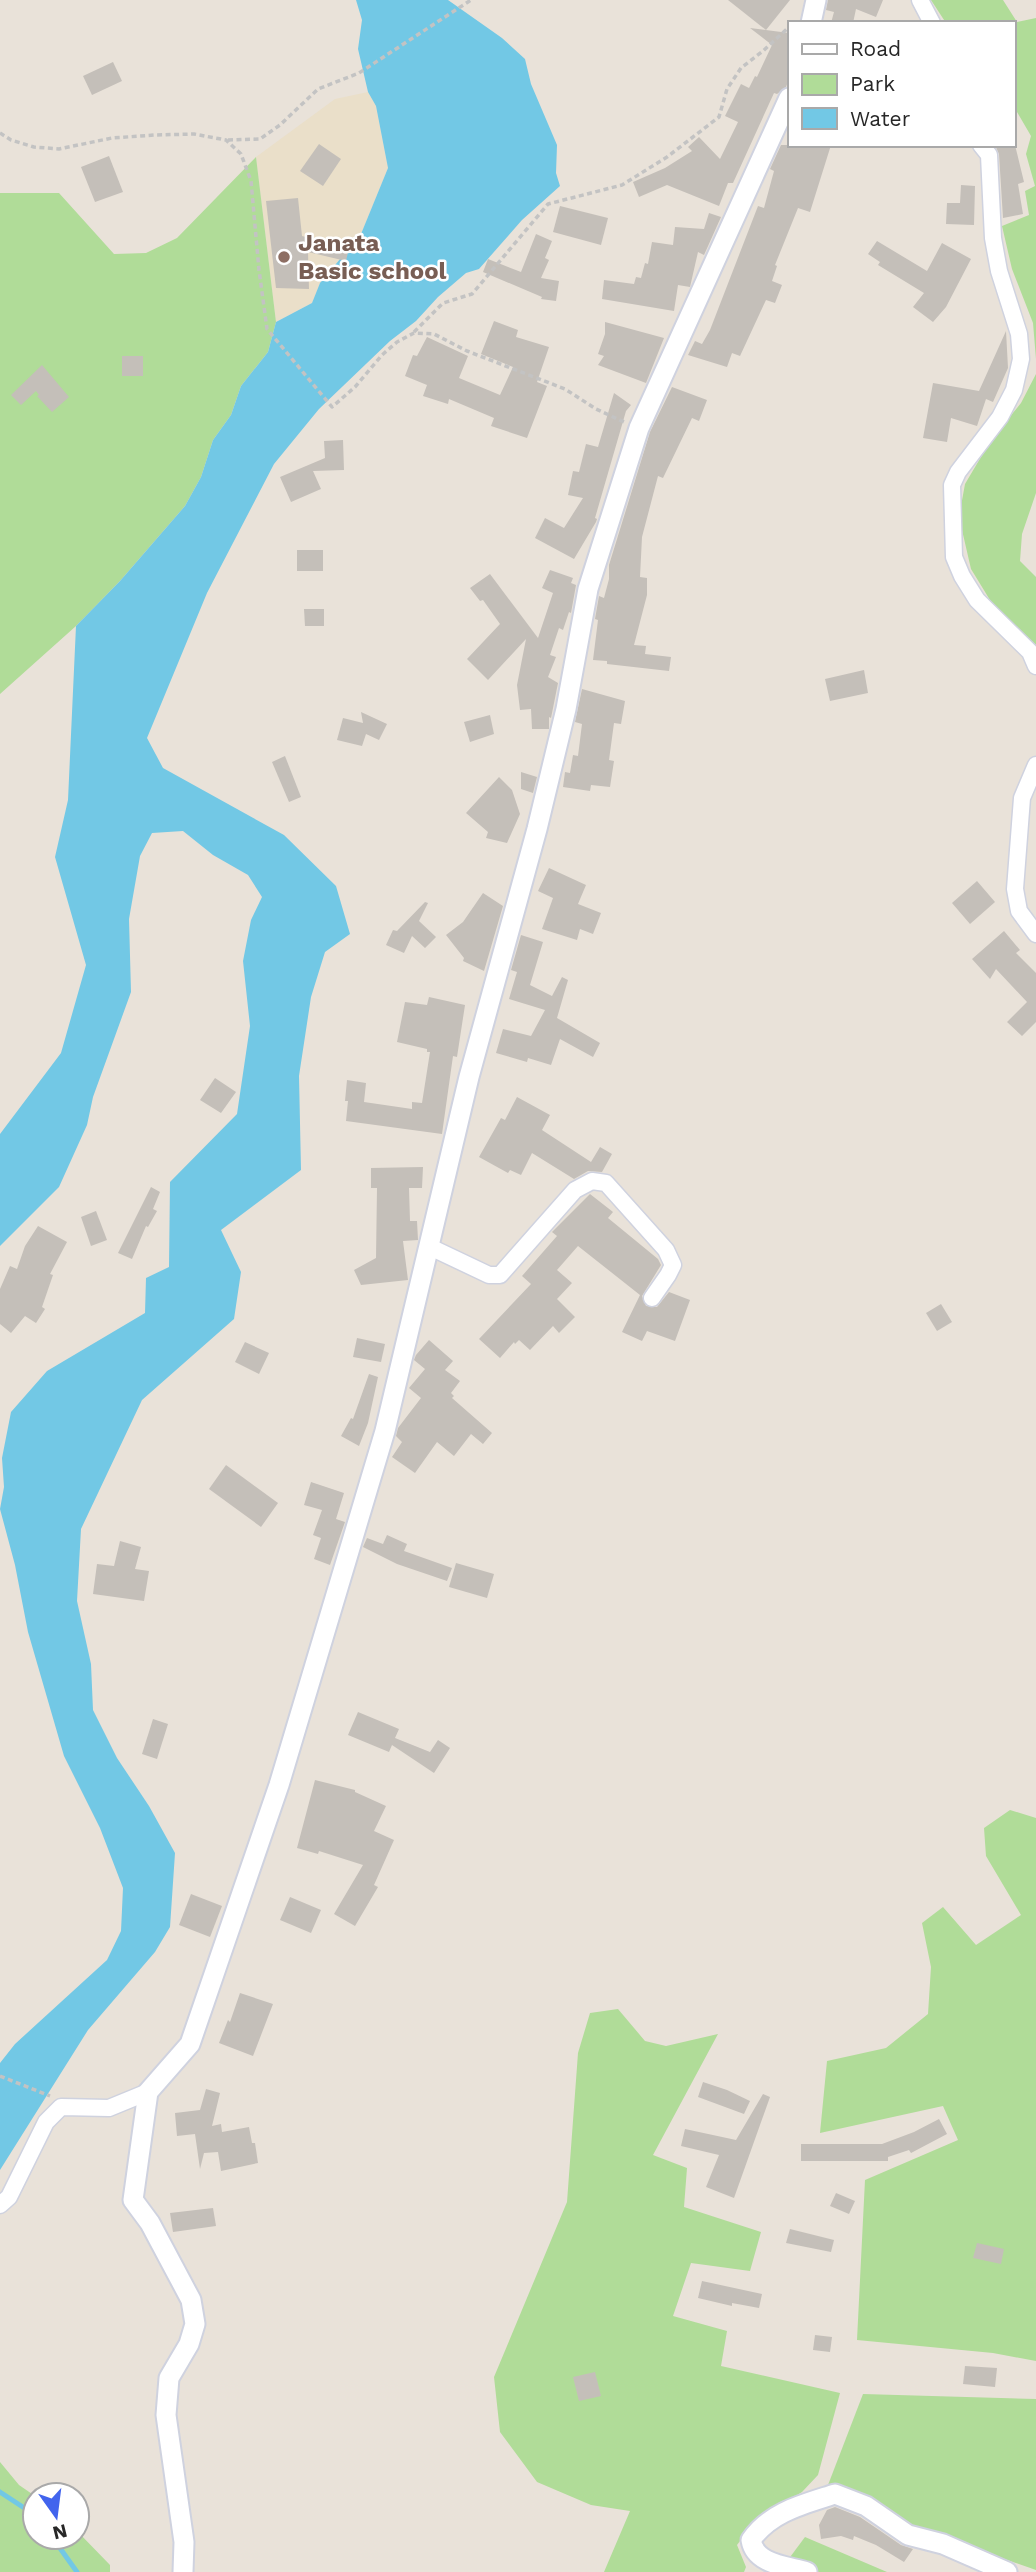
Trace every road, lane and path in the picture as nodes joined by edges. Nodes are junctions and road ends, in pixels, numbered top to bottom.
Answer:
1 (471, 0) edge
2 (816, 0) edge
3 (920, 0) edge
4 (811, 21) edge
5 (931, 21) edge
6 (788, 28) edge
7 (788, 100) edge
8 (0, 132) edge
9 (226, 140) junction
10 (983, 147) edge
11 (414, 332) junction
12 (639, 428) junction
13 (1036, 666) edge
14 (1036, 765) edge
15 (1036, 934) edge
16 (430, 1247) junction
17 (652, 1298) dead end
18 (0, 2076) edge
19 (148, 2092) junction
20 (49, 2095) dead end
21 (0, 2205) edge
22 (183, 2572) edge
23 (807, 2572) edge
24 (1007, 2572) edge

1 - 9 path
2 - 4 street
3 - 5 street
6 - 11 path
7 - 12 street
8 - 9 path
9 - 11 path
10 - 13 street
11 - 12 path
12 - 16 street
14 - 15 street
16 - 17 street
16 - 19 street
18 - 20 path
19 - 21 street
19 - 22 street
23 - 24 street

